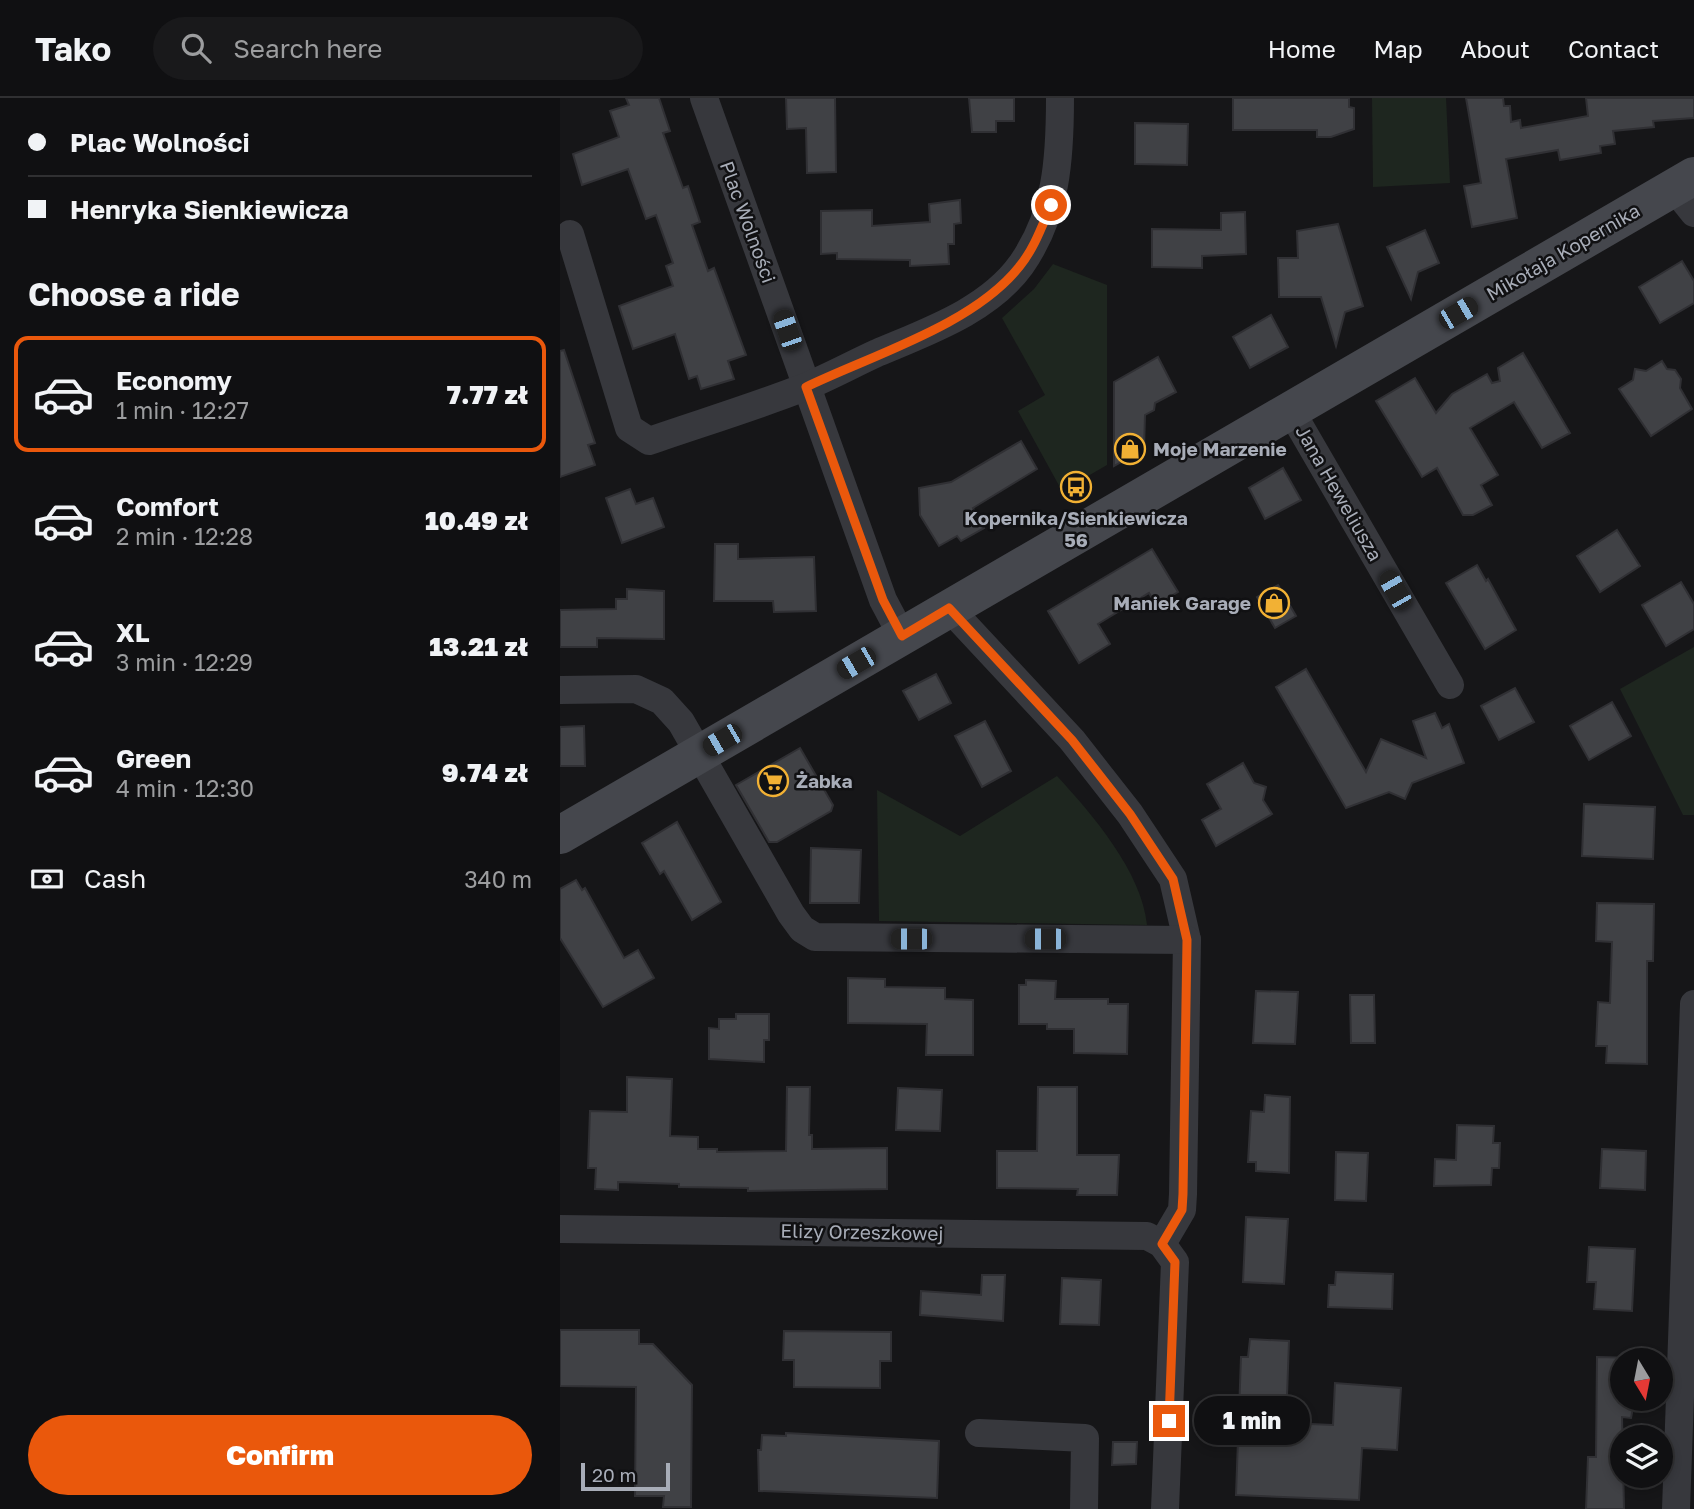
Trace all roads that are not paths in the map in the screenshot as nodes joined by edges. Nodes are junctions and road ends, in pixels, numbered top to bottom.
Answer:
1 (704, 98) edge
2 (1060, 98) edge
3 (1687, 192) edge
4 (570, 234) dead end
5 (806, 387) junction
6 (1291, 411) junction
7 (949, 608) junction
8 (902, 636) junction
9 (1450, 685) dead end
10 (560, 690) edge
11 (700, 753) junction
12 (560, 835) edge
13 (1187, 940) junction
14 (1694, 1004) edge
15 (560, 1229) edge
16 (1162, 1244) junction
17 (979, 1433) dead end
18 (1083, 1509) edge
19 (1166, 1509) edge
20 (1676, 1509) edge

1 - 5 street, Plac Wolności
2 - 5 street
3 - 6 street, Mikołaja Kopernika
4 - 5 street
5 - 8 street, Plac Wolności
6 - 7 street, Mikołaja Kopernika
6 - 9 street, Jana Heweliusza
7 - 8 street, Mikołaja Kopernika
7 - 13 street
8 - 11 street, Mikołaja Kopernika
10 - 11 street
11 - 12 street, Mikołaja Kopernika
11 - 13 street
13 - 16 street
14 - 20 street
15 - 16 street, Elizy Orzeszkowej
16 - 19 street
17 - 18 street

